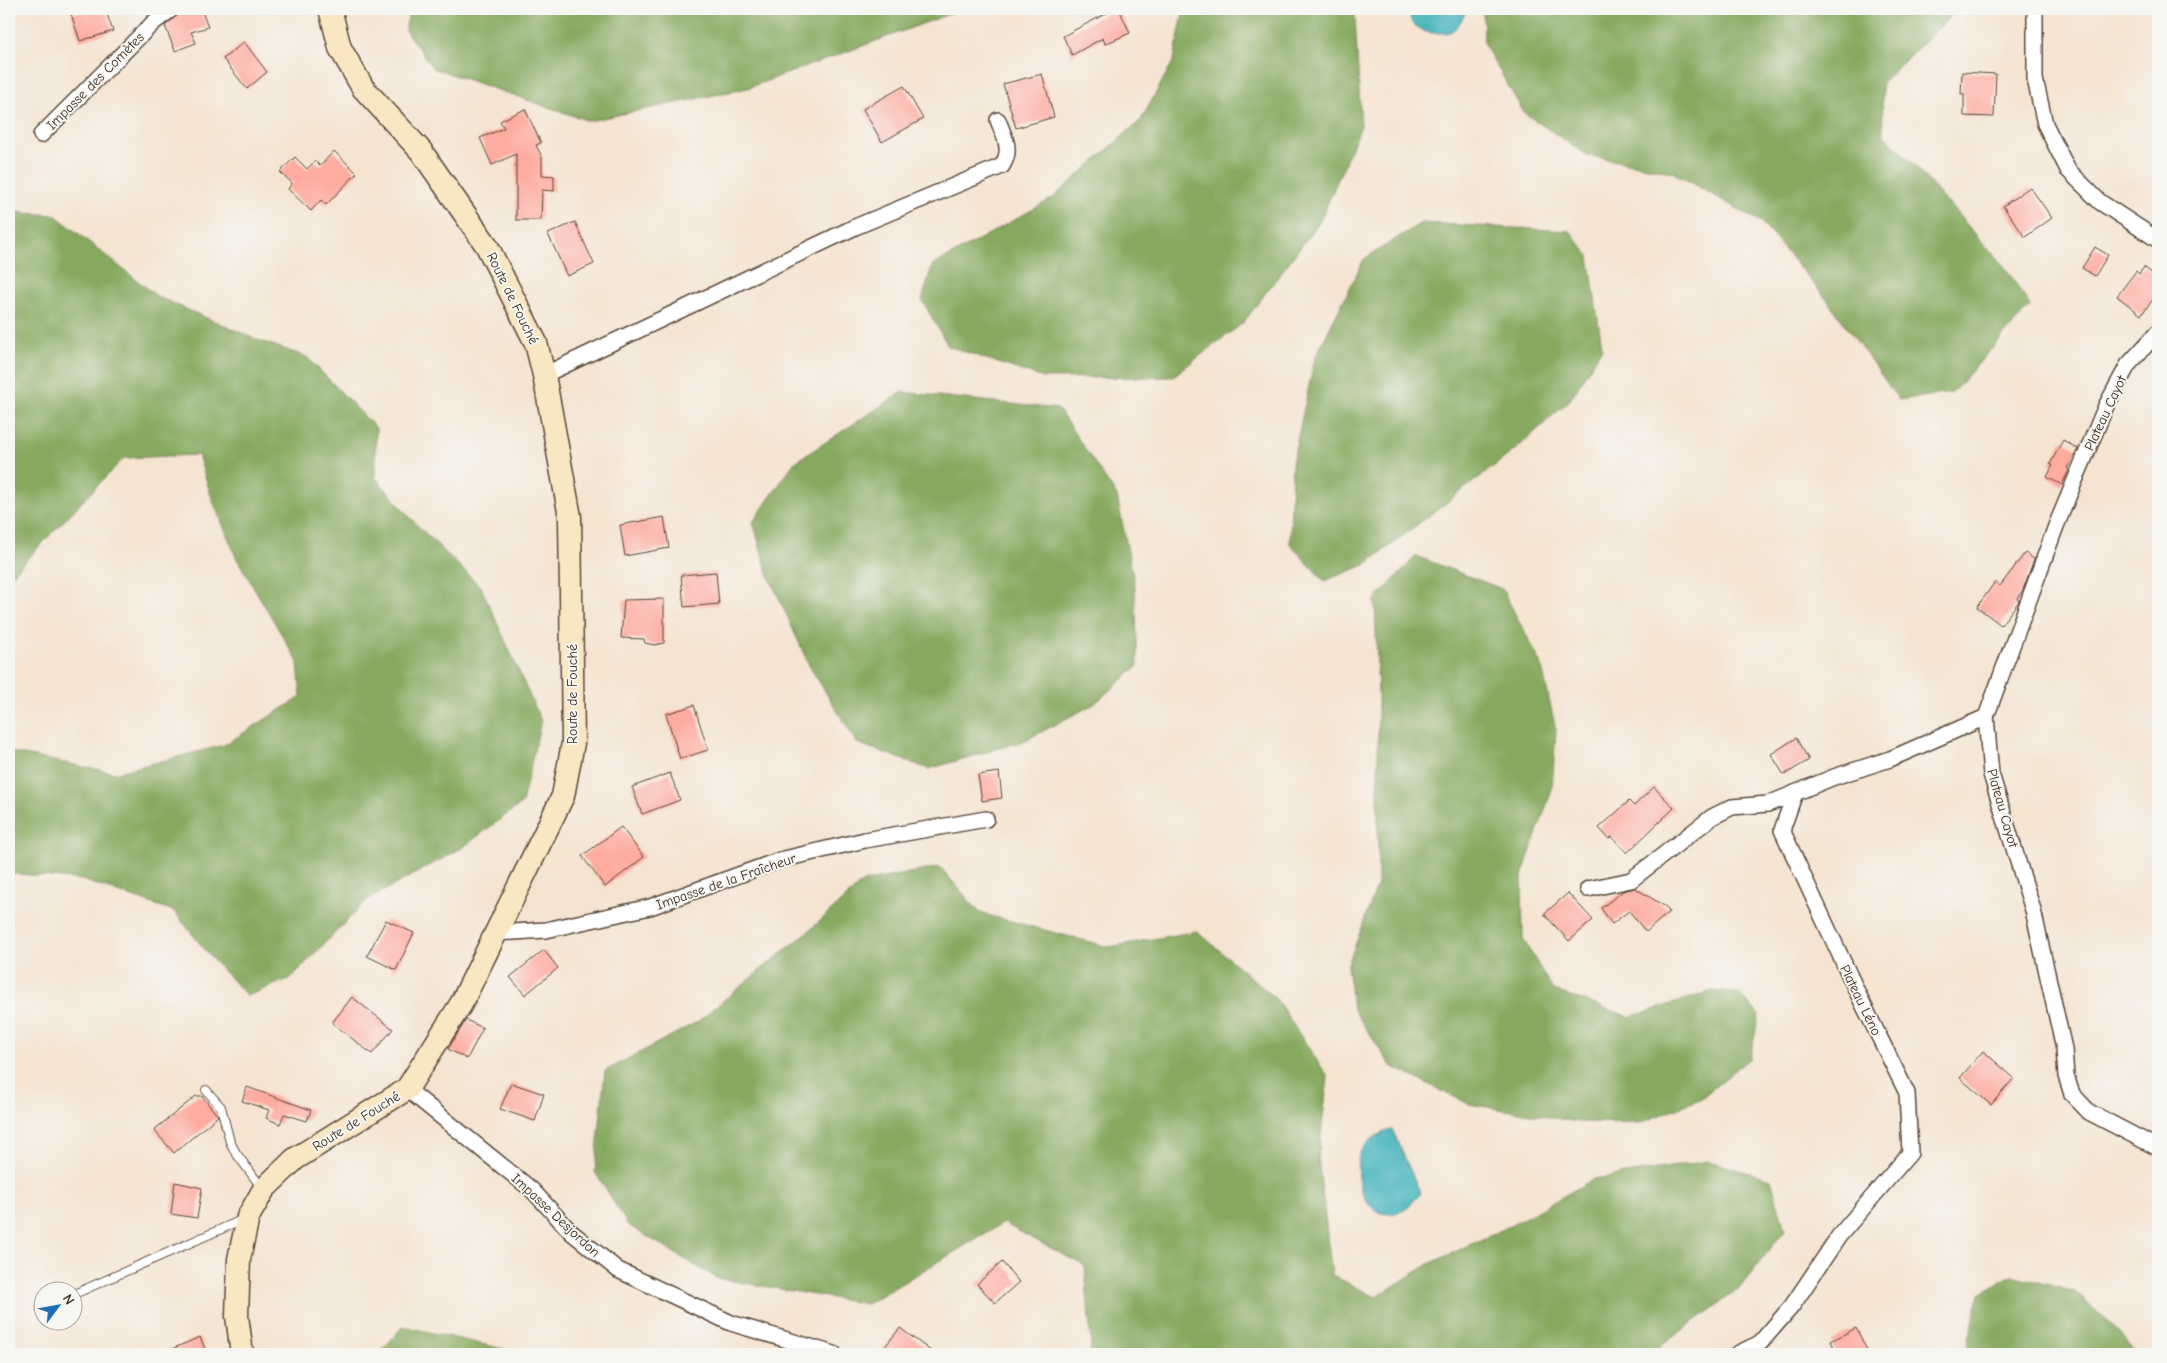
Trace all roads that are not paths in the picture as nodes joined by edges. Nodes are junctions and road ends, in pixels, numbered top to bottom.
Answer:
1 (172, 9) edge
2 (330, 9) edge
3 (2035, 9) edge
4 (998, 120) dead end
5 (41, 135) dead end
6 (2158, 240) edge
7 (2158, 332) edge
8 (544, 375) junction
9 (1986, 717) junction
10 (1795, 794) junction
11 (986, 819) dead end
12 (1588, 889) dead end
13 (496, 933) junction
14 (407, 1089) junction
15 (206, 1090) dead end
16 (2158, 1148) edge
17 (264, 1189) junction
18 (248, 1217) junction
19 (82, 1291) edge
20 (242, 1354) edge
21 (834, 1354) edge
22 (1737, 1354) edge

1 - 5 street, Impasse des Comètes
2 - 8 main road, Route de Fouché
3 - 6 street
4 - 8 street
7 - 9 street, Plateau Cayot
8 - 13 main road, Route de Fouché
9 - 10 street
9 - 16 street, Plateau Cayot
10 - 12 street
10 - 22 street, Plateau Léno
11 - 13 street, Impasse de la Fraîcheur
13 - 14 main road, Route de Fouché
14 - 17 main road, Route de Fouché
14 - 21 street, Impasse Desjordon
15 - 17 lane
17 - 18 main road, Route de Fouché
18 - 19 lane
18 - 20 main road, Route de Fouché

